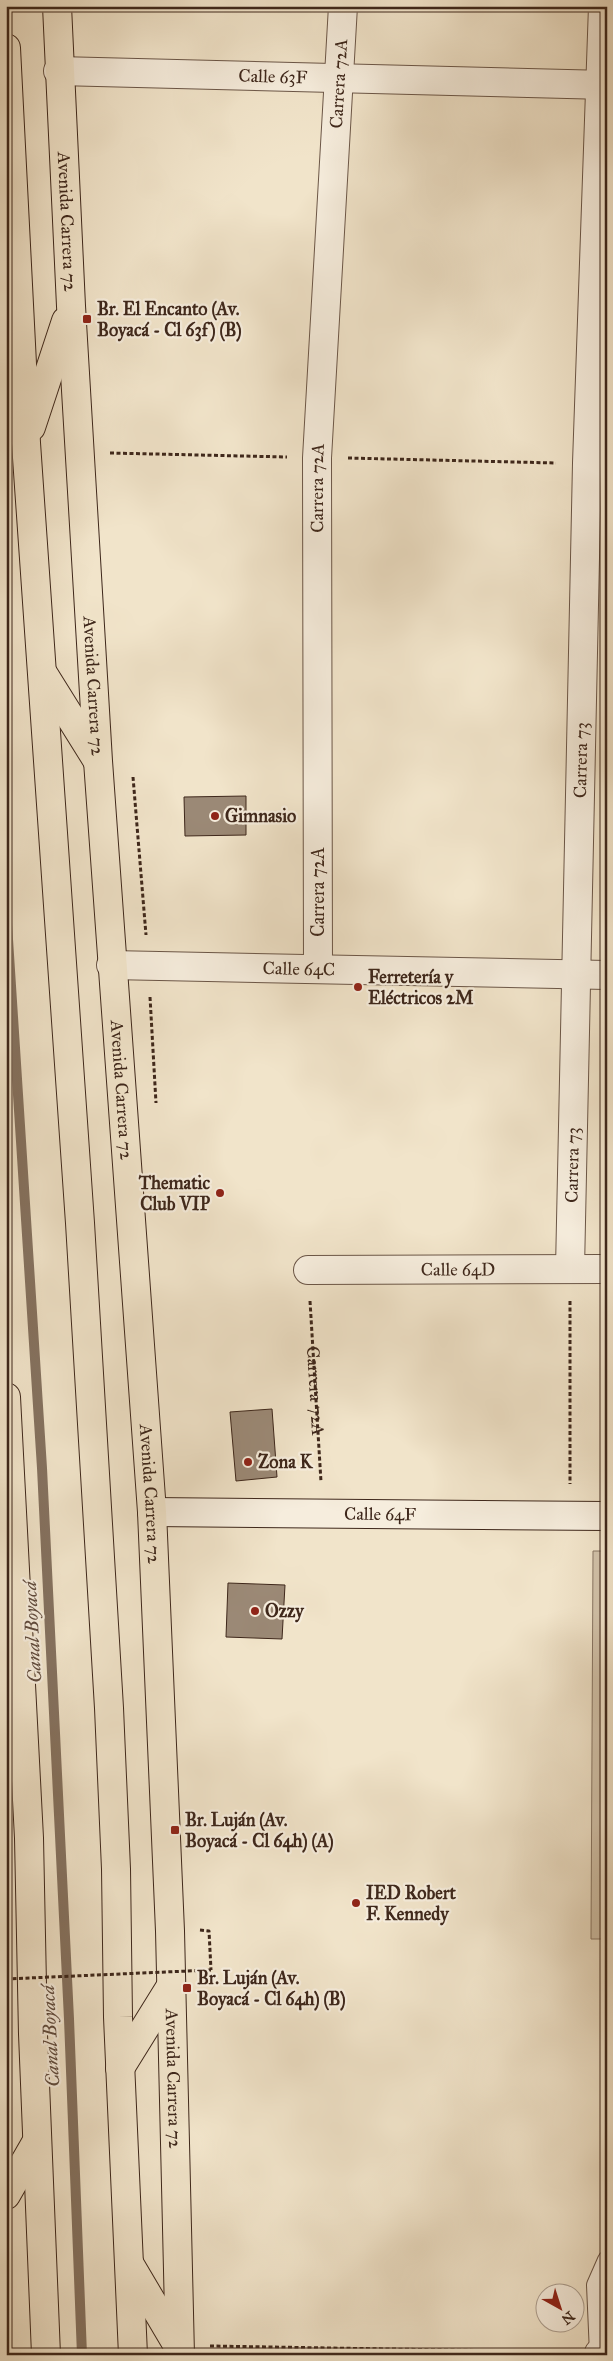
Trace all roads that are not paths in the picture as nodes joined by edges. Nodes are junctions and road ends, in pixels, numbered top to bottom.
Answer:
1 (56, 6) edge
2 (343, 6) edge
3 (603, 6) edge
4 (6, 48) edge
5 (58, 71) junction
6 (339, 78) junction
7 (604, 85) edge
8 (71, 306) junction
9 (26, 443) junction
10 (42, 672) junction
11 (98, 761) junction
12 (111, 965) junction
13 (318, 969) junction
14 (576, 974) junction
15 (607, 975) edge
16 (570, 1269) junction
17 (607, 1269) edge
18 (308, 1270) road end
19 (6, 1397) edge
20 (152, 1512) junction
21 (607, 1516) edge
22 (171, 1986) junction
23 (120, 2068) junction
24 (37, 2141) junction
25 (6, 2195) edge
26 (607, 2260) edge
27 (128, 2261) junction
28 (180, 2351) edge
29 (602, 2353) edge
30 (46, 2355) edge
31 (133, 2355) edge

1 - 5 highway, Avenida Carrera 72
2 - 6 street, Carrera 72A
3 - 7 street, Carrera 73
4 - 9 highway
5 - 6 street, Calle 63F
5 - 8 highway, Avenida Carrera 72
6 - 7 street, Calle 63F
6 - 13 street, Carrera 72A
7 - 14 street, Carrera 73
8 - 9 highway
8 - 11 highway, Avenida Carrera 72
9 - 10 highway
10 - 11 highway
10 - 23 highway
11 - 12 highway, Avenida Carrera 72
12 - 13 street, Calle 64C
12 - 20 highway, Avenida Carrera 72
13 - 14 street, Calle 64C
14 - 15 street, Calle 64C
14 - 16 street, Carrera 73
16 - 17 street, Calle 64D
16 - 18 street, Calle 64D
19 - 24 highway
20 - 21 street, Calle 64F
20 - 22 highway, Avenida Carrera 72
22 - 23 highway
22 - 28 highway, Avenida Carrera 72
23 - 27 highway
24 - 25 highway
24 - 30 highway
26 - 29 lane
27 - 28 highway
27 - 31 highway

